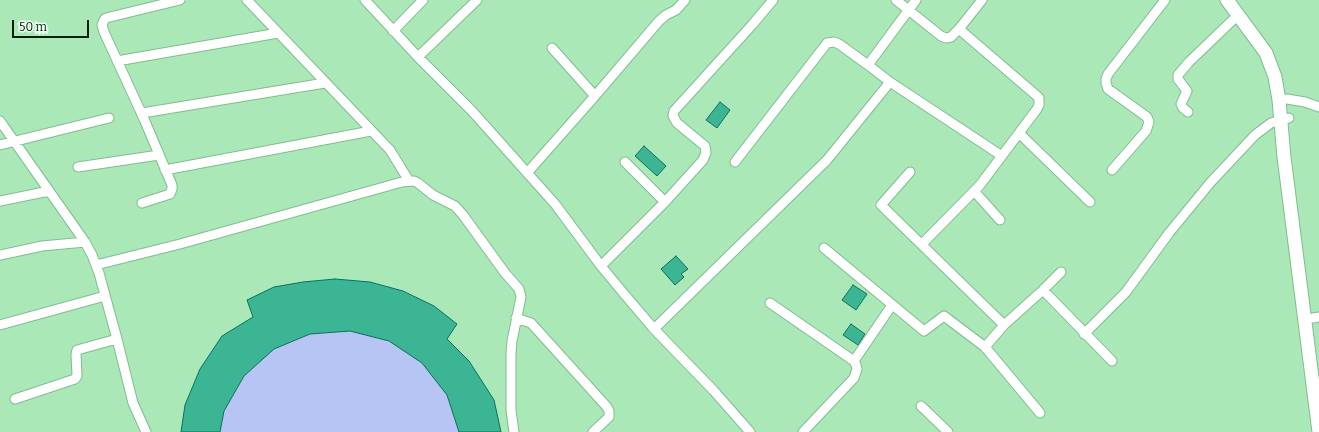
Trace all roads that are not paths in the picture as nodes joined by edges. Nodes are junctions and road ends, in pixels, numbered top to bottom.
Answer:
1 (180, 0) edge
2 (247, 0) edge
3 (365, 0) edge
4 (423, 0) edge
5 (477, 0) edge
6 (685, 0) edge
7 (773, 0) edge
8 (896, 0) edge
9 (916, 0) edge
10 (982, 0) edge
11 (1165, 0) edge
12 (1227, 0) edge
13 (1238, 0) edge
14 (909, 10) junction
15 (1238, 14) junction
16 (959, 29) junction
17 (394, 31) junction
18 (278, 33) junction
19 (552, 48) dead end
20 (418, 57) junction
21 (117, 61) junction
22 (868, 65) junction
23 (890, 82) junction
24 (325, 83) junction
25 (595, 96) junction
26 (1287, 99) junction
27 (1319, 107) edge
28 (1188, 112) dead end
29 (142, 113) junction
30 (109, 118) dead end
31 (1284, 119) junction
32 (0, 121) edge
33 (371, 132) junction
34 (1019, 133) junction
35 (15, 142) junction
36 (0, 145) edge
37 (159, 155) junction
38 (1002, 156) junction
39 (625, 162) dead end
40 (735, 162) dead end
41 (78, 167) dead end
42 (165, 170) junction
43 (1112, 170) dead end
44 (910, 172) dead end
45 (527, 173) junction
46 (409, 181) junction
47 (49, 191) junction
48 (974, 191) junction
49 (0, 201) edge
50 (666, 202) junction
51 (1090, 202) dead end
52 (142, 203) dead end
53 (1000, 220) dead end
54 (85, 242) junction
55 (922, 244) junction
56 (824, 248) dead end
57 (0, 255) edge
58 (96, 265) junction
59 (601, 266) junction
60 (1061, 272) dead end
61 (1043, 290) junction
62 (105, 296) junction
63 (770, 303) dead end
64 (892, 305) junction
65 (516, 318) junction
66 (1316, 318) edge
67 (0, 325) edge
68 (1004, 325) junction
69 (654, 329) junction
70 (1084, 334) junction
71 (117, 338) junction
72 (984, 347) junction
73 (854, 361) junction
74 (1112, 362) dead end
75 (1319, 364) edge
76 (15, 399) dead end
77 (921, 406) dead end
78 (1040, 413) dead end
79 (146, 432) edge
80 (514, 432) edge
81 (593, 432) edge
82 (750, 432) edge
83 (803, 432) edge
84 (948, 432) edge
85 (1319, 432) edge

1 - 21 street
2 - 18 street
3 - 17 street
4 - 17 street
5 - 20 street
6 - 25 street
7 - 50 street
8 - 14 street
9 - 14 street
10 - 16 street
11 - 43 street
12 - 15 street
13 - 26 street
14 - 16 street
14 - 22 street
15 - 28 street
15 - 31 street
16 - 34 street
17 - 20 street
18 - 21 street
18 - 24 street
19 - 25 street
20 - 45 street
21 - 29 street
22 - 23 street
22 - 40 street
23 - 38 street
23 - 69 street
24 - 29 street
24 - 33 street
25 - 45 street
26 - 27 street
26 - 31 street
29 - 37 street
30 - 35 street
31 - 66 street
31 - 70 street
31 - 85 street
32 - 35 street
33 - 42 street
33 - 46 street
34 - 38 street
34 - 51 street
35 - 36 street
35 - 47 street
37 - 41 street
37 - 42 street
38 - 48 street
39 - 50 street
42 - 52 street
44 - 55 street
45 - 59 street
46 - 58 street
46 - 65 street
47 - 49 street
47 - 54 street
48 - 53 street
48 - 55 street
50 - 59 street
54 - 57 street
54 - 58 street
55 - 68 street
56 - 64 street
58 - 62 street
59 - 69 street
60 - 61 street
61 - 68 street
61 - 70 street
62 - 67 street
62 - 71 street
63 - 73 street
64 - 72 street
64 - 73 street
65 - 80 street
65 - 81 street
66 - 75 street
68 - 72 street
69 - 82 street
70 - 74 street
71 - 76 street
71 - 79 street
72 - 78 street
73 - 83 street
77 - 84 street

